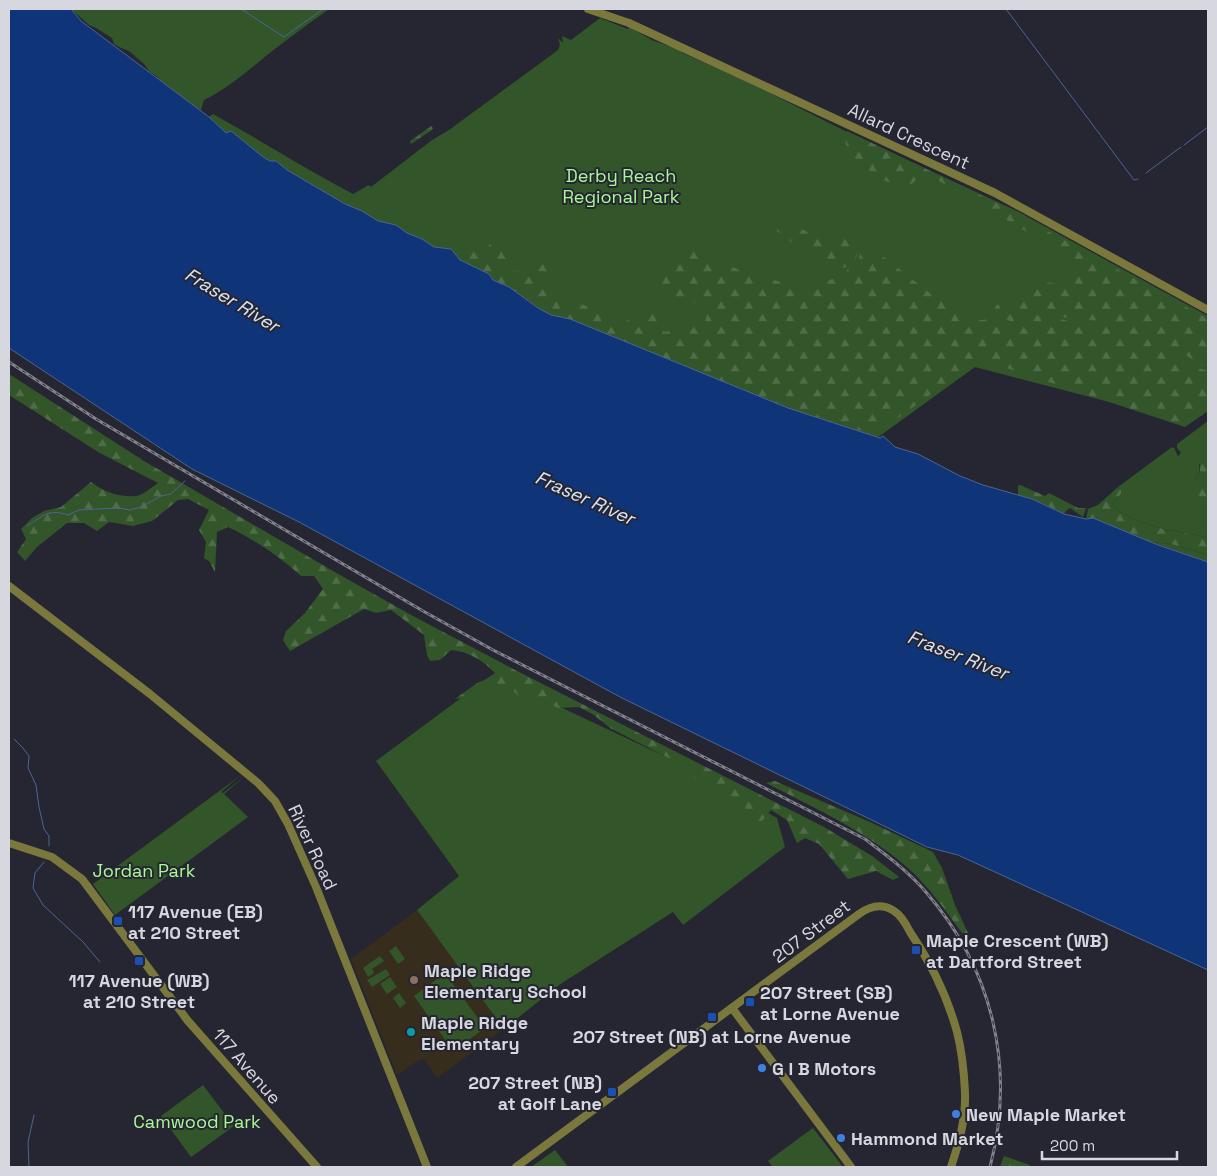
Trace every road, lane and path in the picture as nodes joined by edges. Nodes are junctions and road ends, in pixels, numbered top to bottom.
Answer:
1 (588, 9) edge
2 (1208, 310) edge
3 (9, 586) edge
4 (9, 843) edge
5 (732, 1008) junction
6 (317, 1167) edge
7 (427, 1167) edge
8 (516, 1167) edge
9 (851, 1167) edge
10 (951, 1167) edge

1 - 2 street, Allard Crescent
3 - 7 street, River Road
4 - 6 street, 117 Avenue
5 - 8 street, 207 Street
5 - 9 street
5 - 10 street, 207 Street

